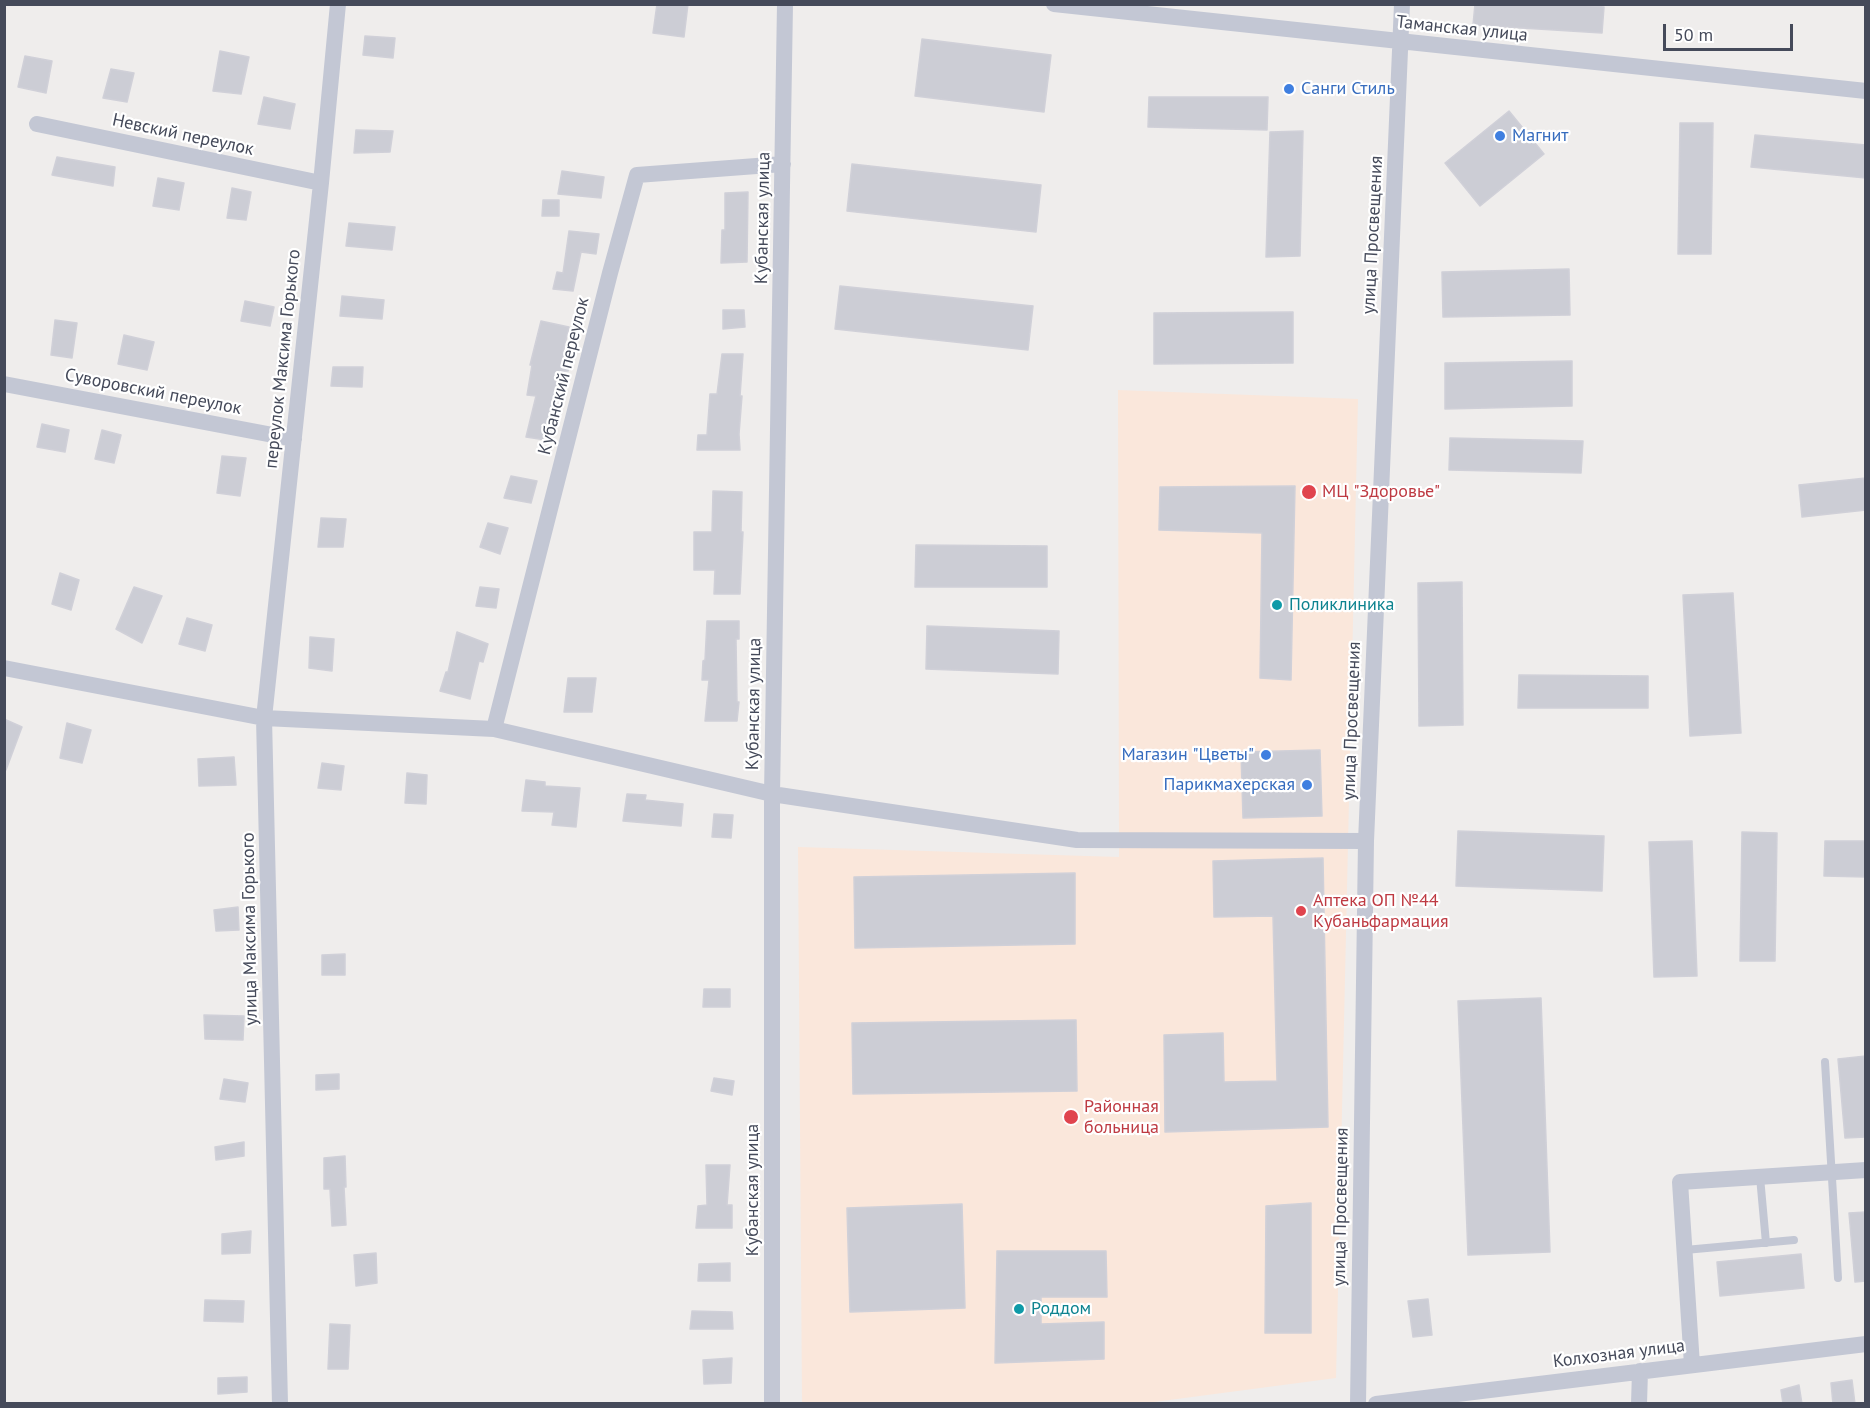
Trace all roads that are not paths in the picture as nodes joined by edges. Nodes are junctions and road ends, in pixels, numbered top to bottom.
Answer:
1 (338, 4) edge
2 (784, 4) edge
3 (1054, 4) edge
4 (1402, 4) edge
5 (1401, 42) junction
6 (1866, 91) edge
7 (37, 124) dead end
8 (783, 164) junction
9 (321, 183) junction
10 (4, 384) edge
11 (294, 439) junction
12 (4, 668) edge
13 (264, 718) junction
14 (495, 729) junction
15 (772, 794) junction
16 (1366, 842) junction
17 (1825, 1062) dead end
18 (1866, 1170) edge
19 (1832, 1172) junction
20 (1760, 1177) junction
21 (1794, 1240) dead end
22 (1766, 1243) junction
23 (1684, 1250) junction
24 (1838, 1278) dead end
25 (1866, 1344) edge
26 (1692, 1365) junction
27 (1640, 1371) junction
28 (280, 1404) edge
29 (772, 1404) edge
30 (1358, 1404) edge
31 (1376, 1404) edge
32 (1639, 1404) edge

1 - 9 street, переулок Максима Горького
2 - 8 street, Кубанская улица
3 - 5 street, Таманская улица
4 - 5 street, улица Просвещения
5 - 6 street, Таманская улица
5 - 16 street, улица Просвещения
7 - 9 street, Невский переулок
8 - 14 street, Кубанский переулок
8 - 15 street, Кубанская улица
9 - 11 street, переулок Максима Горького
10 - 11 street, Суворовский переулок
11 - 13 street, переулок Максима Горького
12 - 13 street
13 - 14 street
13 - 28 street, улица Максима Горького
14 - 15 street
15 - 16 street
15 - 29 street, Кубанская улица
16 - 30 street, улица Просвещения
17 - 19 lane
18 - 19 street
19 - 20 street
19 - 24 lane
20 - 22 lane
20 - 23 street
21 - 22 lane
22 - 23 lane
23 - 26 street
25 - 26 street, Колхозная улица
26 - 27 street, Колхозная улица
27 - 31 street, Колхозная улица
27 - 32 street

